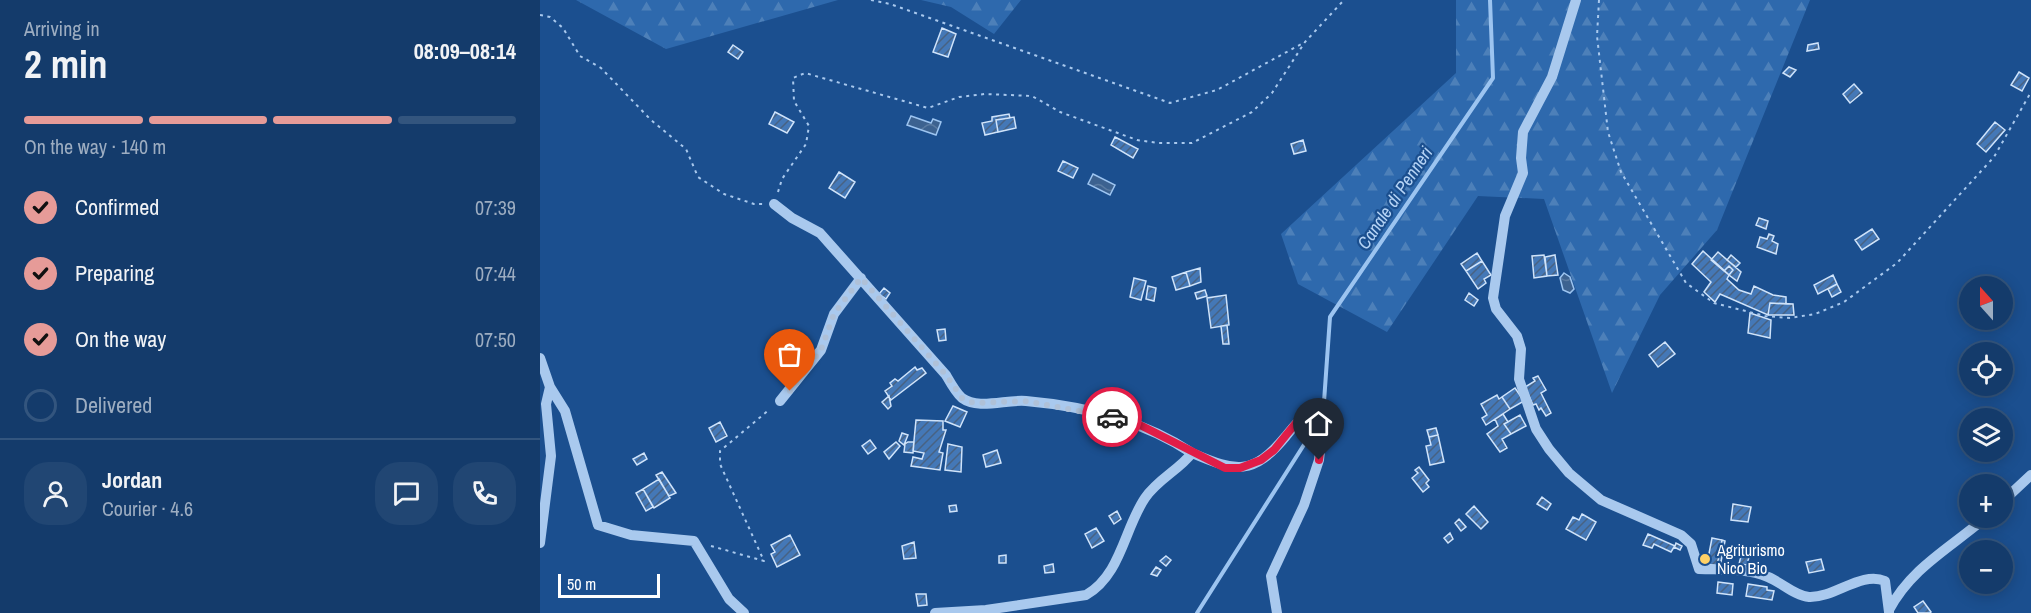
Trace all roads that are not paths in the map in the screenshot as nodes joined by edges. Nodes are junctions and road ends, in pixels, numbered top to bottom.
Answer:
1 (1576, 0) edge
2 (774, 204) road end
3 (861, 278) junction
4 (540, 358) edge
5 (550, 387) junction
6 (780, 401) road end
7 (1192, 453) junction
8 (2031, 475) edge
9 (2013, 492) edge
10 (1973, 528) edge
11 (540, 543) edge
12 (1888, 612) edge
13 (744, 613) edge
14 (935, 613) edge
15 (1277, 613) edge

1 - 12 street
2 - 3 street
3 - 6 street
3 - 7 street
4 - 5 street
5 - 11 street
5 - 13 street
7 - 14 street
7 - 15 street
8 - 9 street
10 - 12 street

